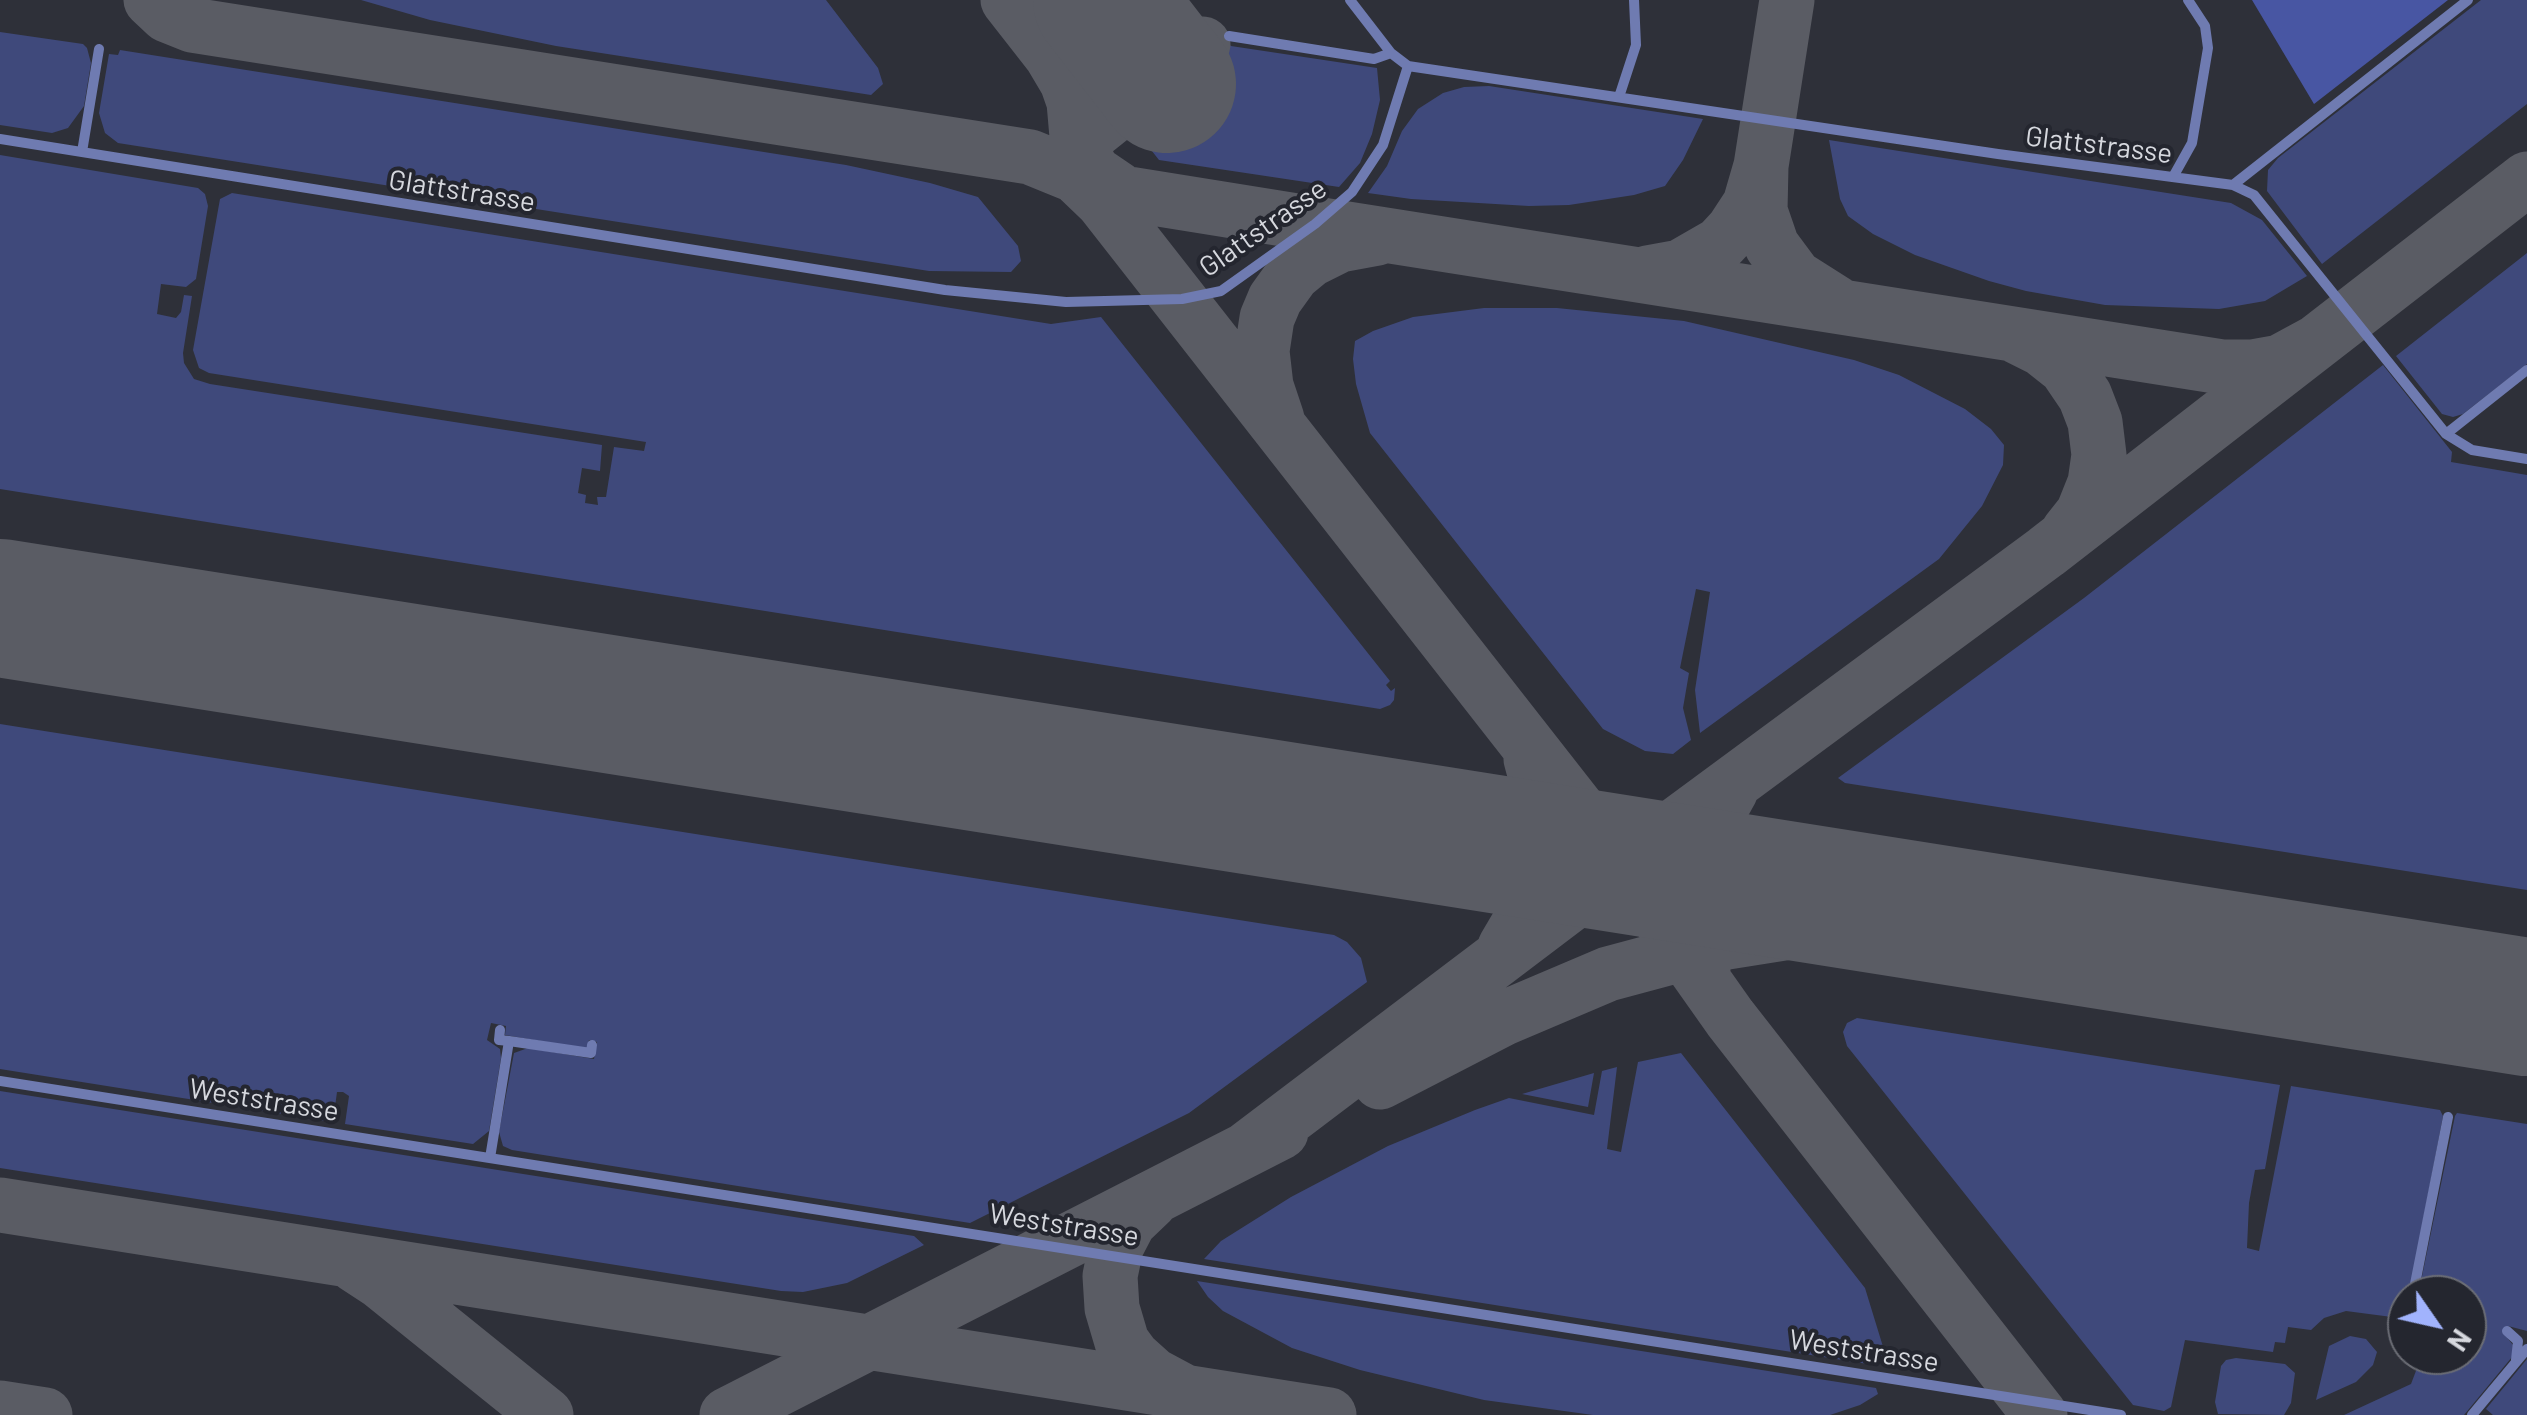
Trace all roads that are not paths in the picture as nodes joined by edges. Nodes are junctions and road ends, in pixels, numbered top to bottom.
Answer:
1 (1350, 0) edge
2 (1634, 0) edge
3 (2188, 0) edge
4 (2468, 0) edge
5 (1229, 36) dead end
6 (99, 49) dead end
7 (1391, 53) junction
8 (1408, 66) junction
9 (1618, 97) junction
10 (0, 140) edge
11 (82, 152) junction
12 (2173, 177) junction
13 (2233, 185) junction
14 (2527, 370) edge
15 (2446, 434) junction
16 (2527, 459) edge
17 (500, 1030) dead end
18 (508, 1041) junction
19 (592, 1044) dead end
20 (0, 1081) edge
21 (2448, 1117) dead end
22 (490, 1158) junction
23 (2417, 1275) edge
24 (2507, 1331) dead end
25 (2527, 1349) edge
26 (2514, 1365) junction
27 (2478, 1413) edge
28 (2121, 1415) edge

1 - 7 lane
2 - 9 lane
3 - 12 lane
4 - 13 lane
5 - 7 lane
6 - 11 lane
7 - 8 lane
8 - 9 lane, Glattstrasse
8 - 11 lane, Glattstrasse
9 - 12 lane, Glattstrasse
10 - 11 lane, Glattstrasse
12 - 13 lane, Glattstrasse
13 - 15 lane
14 - 15 lane
15 - 16 lane
17 - 18 lane
18 - 19 lane
18 - 22 lane
20 - 22 lane, Weststrasse
21 - 23 lane
22 - 28 lane, Weststrasse
24 - 26 lane
25 - 26 lane
26 - 27 lane

